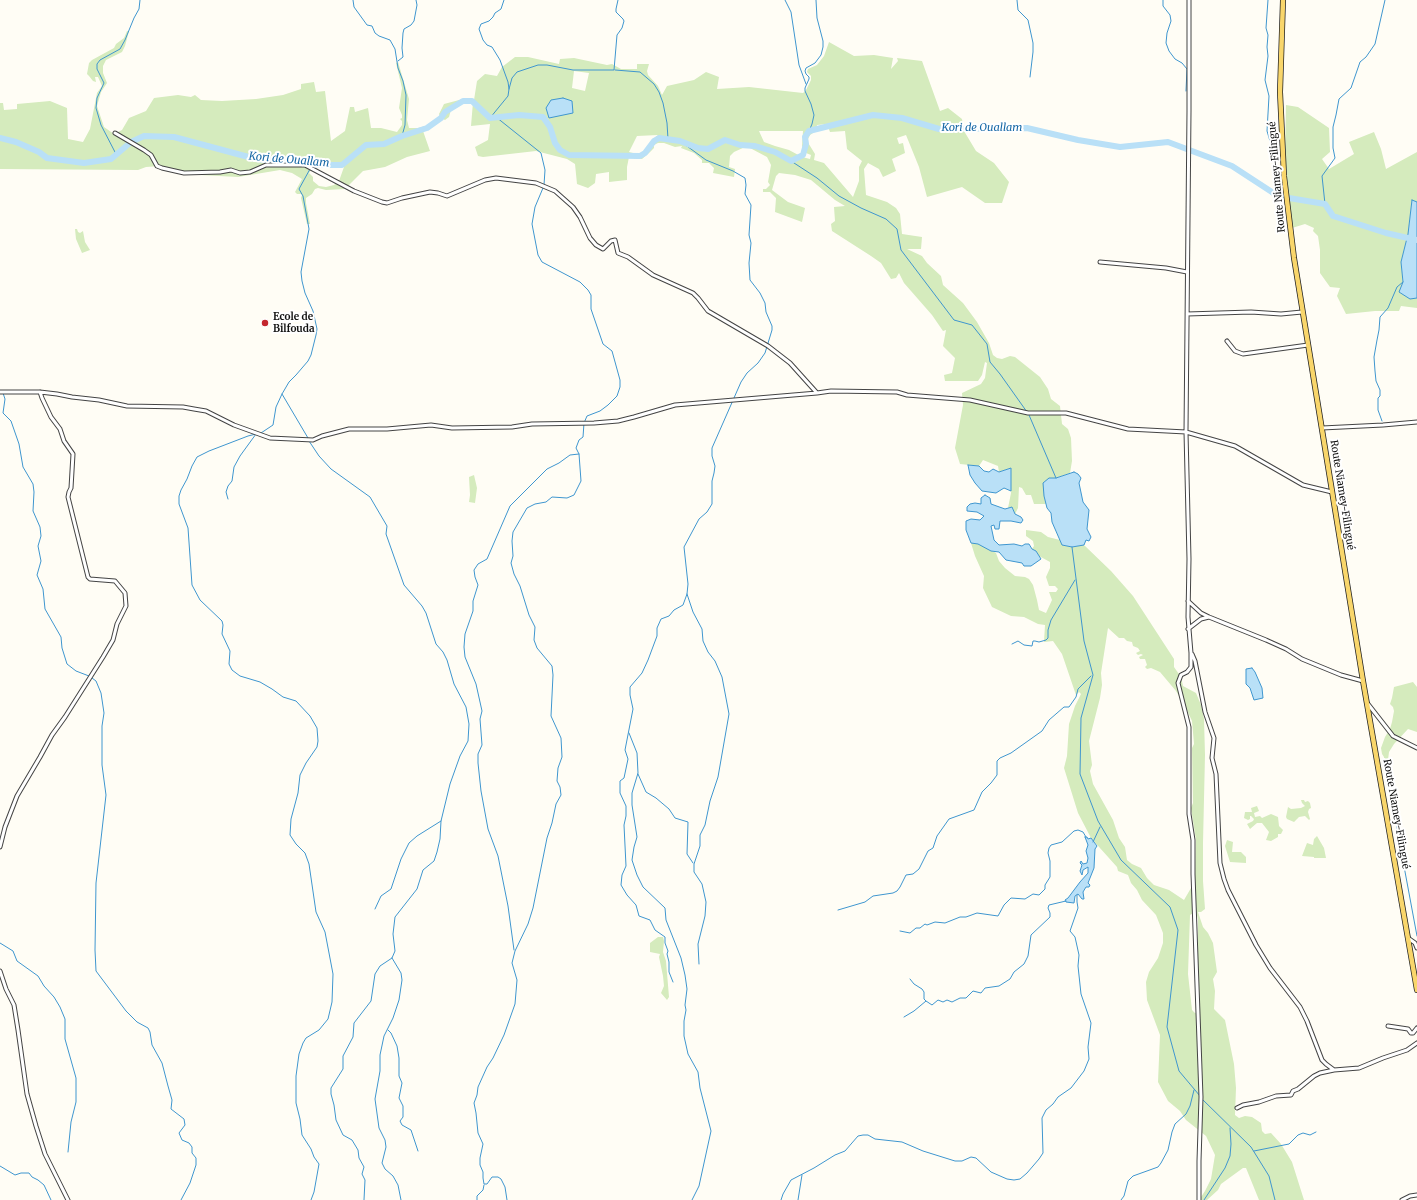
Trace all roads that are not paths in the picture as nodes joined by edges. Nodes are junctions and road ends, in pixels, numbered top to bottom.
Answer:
1 (1189, 0) edge
2 (1283, 0) edge
3 (115, 133) dead end
4 (1100, 262) dead end
5 (1187, 272) junction
6 (1302, 312) junction
7 (1187, 314) junction
8 (1227, 341) dead end
9 (1308, 345) junction
10 (0, 392) edge
11 (40, 392) junction
12 (817, 393) junction
13 (1417, 422) edge
14 (1322, 428) junction
15 (1186, 432) junction
16 (1332, 492) junction
17 (1188, 601) junction
18 (1209, 617) junction
19 (1188, 628) junction
20 (1191, 653) junction
21 (1363, 681) junction
22 (1367, 703) junction
23 (1417, 748) edge
24 (0, 847) edge
25 (1408, 937) junction
26 (1417, 948) edge
27 (0, 971) edge
28 (1417, 990) edge
29 (1388, 1026) dead end
30 (1417, 1028) edge
31 (1417, 1043) edge
32 (1334, 1070) junction
33 (1236, 1108) dead end
34 (1417, 1195) edge
35 (68, 1200) edge
36 (1199, 1200) edge
37 (1402, 1200) edge

1 - 5 street
2 - 6 main road, Route Niamey-Filingué
3 - 12 street
4 - 5 street
5 - 7 street
6 - 7 street
6 - 9 main road, Route Niamey-Filingué
7 - 15 street
8 - 9 street
9 - 14 main road, Route Niamey-Filingué
10 - 11 street
11 - 12 street
11 - 24 street
12 - 15 street
13 - 14 street
14 - 16 main road, Route Niamey-Filingué
15 - 16 street
15 - 17 street
16 - 21 main road, Route Niamey-Filingué
17 - 18 street
17 - 19 street
18 - 19 street
18 - 21 street
19 - 20 street
20 - 32 street
20 - 36 street
21 - 22 main road, Route Niamey-Filingué
22 - 23 street
22 - 25 main road, Route Niamey-Filingué
25 - 26 street
25 - 28 main road, Route Niamey-Filingué
27 - 35 street
29 - 30 street
31 - 32 street
32 - 33 street
34 - 37 street

